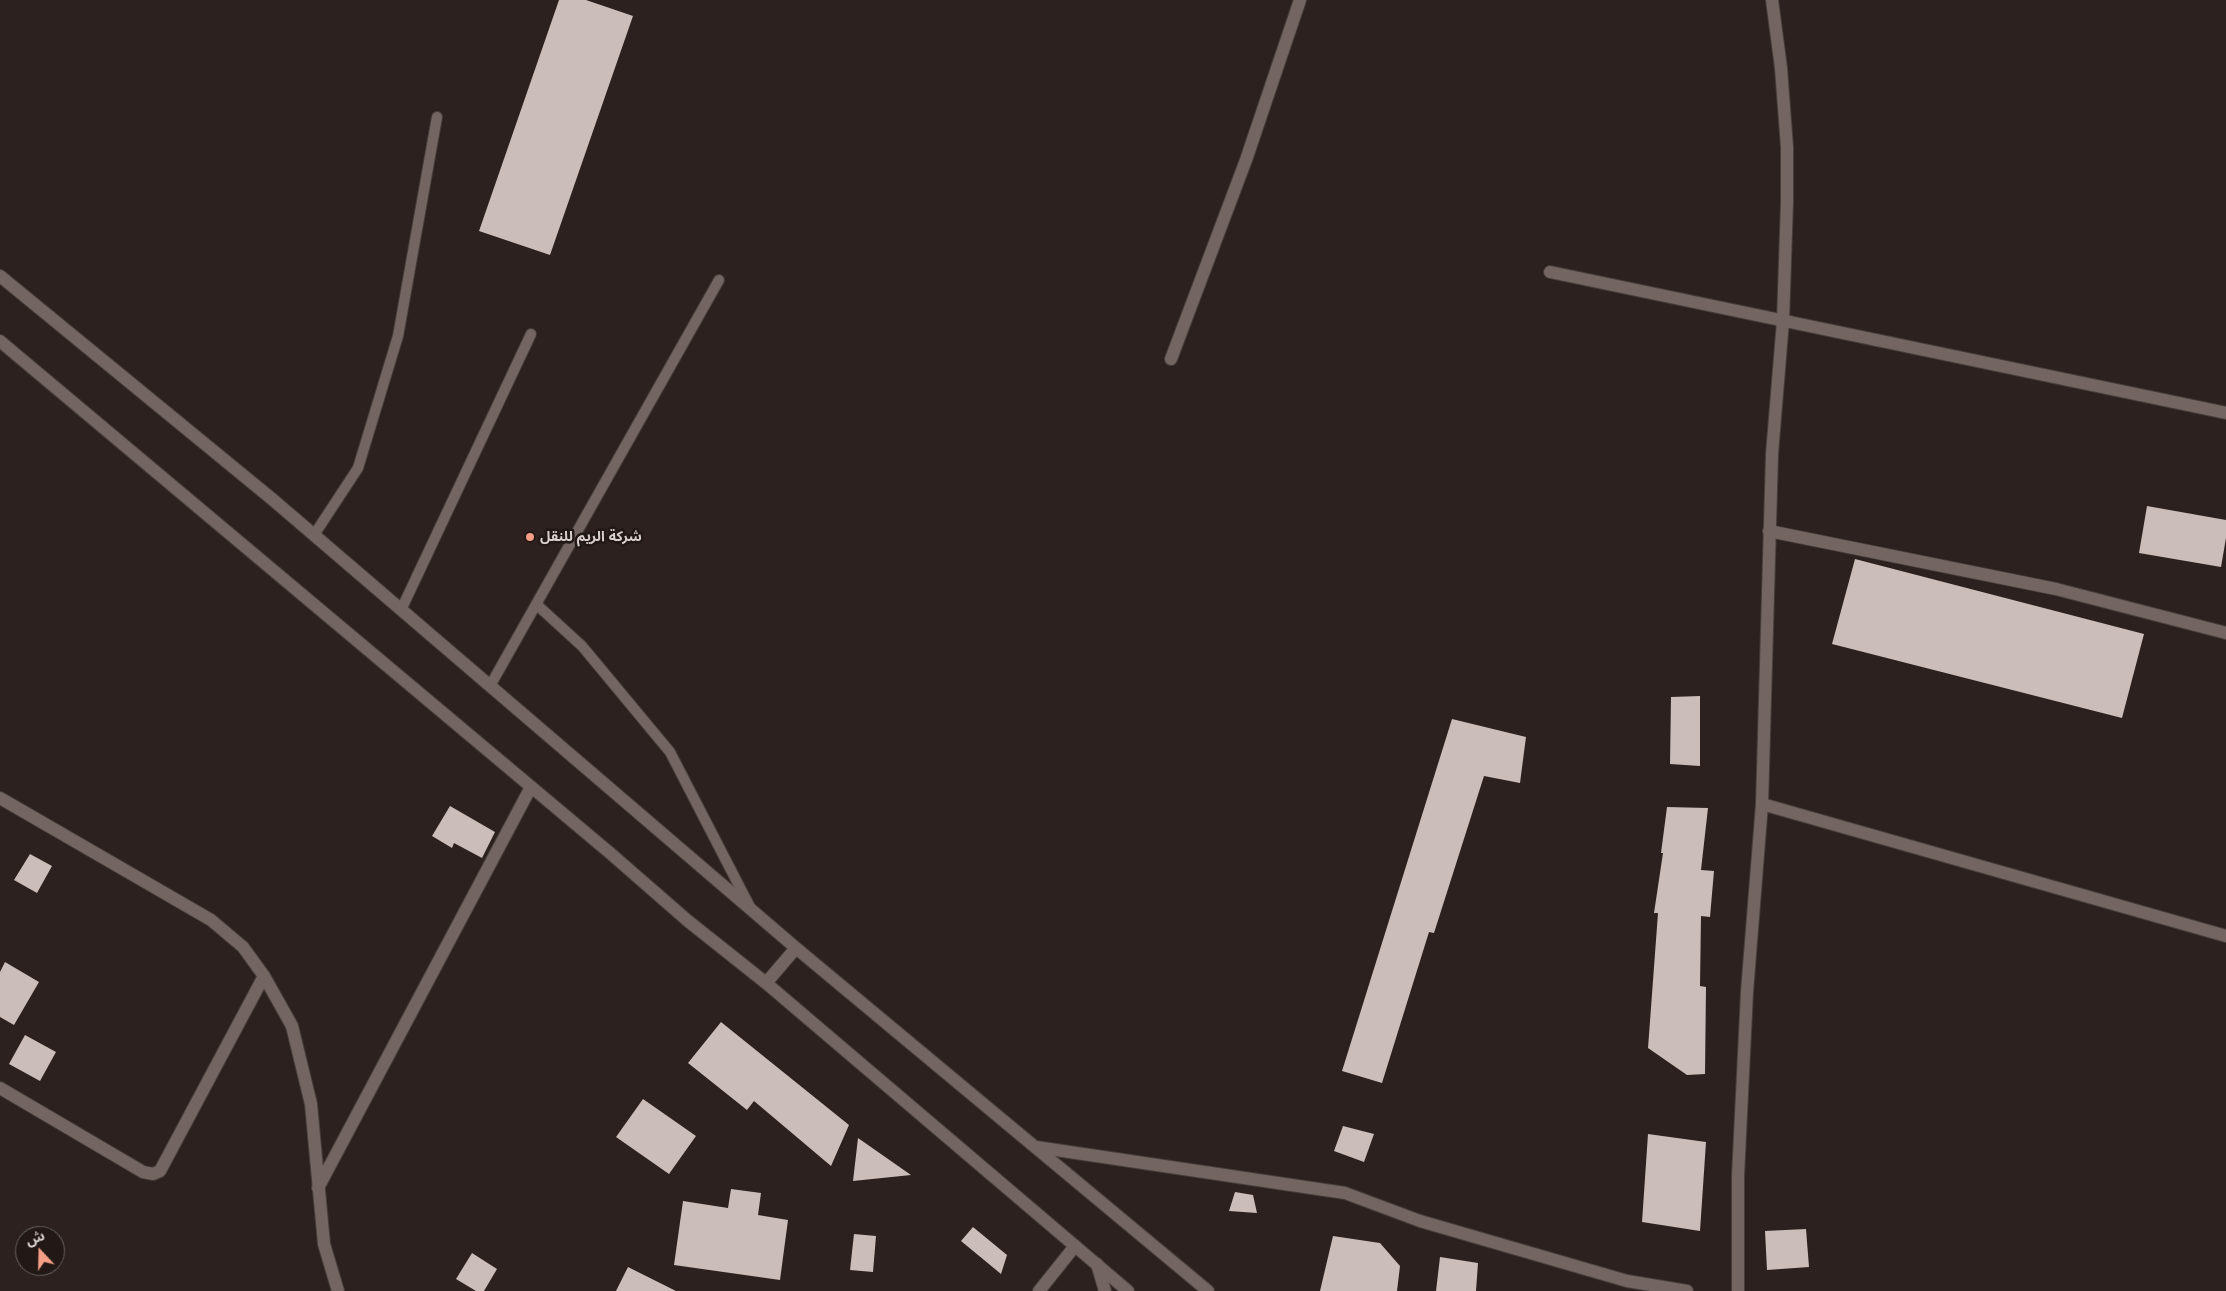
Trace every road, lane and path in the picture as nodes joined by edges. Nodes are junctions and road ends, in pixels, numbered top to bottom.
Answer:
1 (1300, 0) edge
2 (1772, 0) edge
3 (437, 117) dead end
4 (1550, 272) dead end
5 (0, 276) edge
6 (719, 280) dead end
7 (1783, 321) junction
8 (532, 334) dead end
9 (0, 341) edge
10 (1171, 359) dead end
11 (2226, 413) edge
12 (1769, 531) junction
13 (314, 536) junction
14 (536, 604) junction
15 (401, 610) junction
16 (2226, 633) edge
17 (490, 686) junction
18 (531, 786) junction
19 (0, 798) edge
20 (1762, 804) junction
21 (751, 909) junction
22 (2226, 936) edge
23 (796, 948) junction
24 (264, 976) junction
25 (766, 983) junction
26 (0, 1088) edge
27 (1036, 1147) junction
28 (318, 1189) junction
29 (1075, 1246) junction
30 (1097, 1264) junction
31 (338, 1291) edge
32 (1038, 1291) edge
33 (1105, 1291) edge
34 (1128, 1291) edge
35 (1208, 1291) edge
36 (1687, 1291) edge
37 (1738, 1291) edge

1 - 10 street
2 - 7 street
3 - 13 lane
4 - 7 street
5 - 13 street
6 - 14 lane
7 - 11 street
7 - 12 street
8 - 15 lane
9 - 18 street
12 - 16 street
12 - 20 street
13 - 15 street
14 - 17 lane
14 - 21 lane
15 - 17 street
17 - 21 street
18 - 25 street
18 - 28 street
19 - 24 street
20 - 22 street
20 - 37 street
21 - 23 street
23 - 25 street
23 - 27 street
24 - 26 street
24 - 28 street
25 - 29 street
27 - 35 street
27 - 36 street
28 - 31 street
29 - 30 street
29 - 32 street
30 - 33 street
30 - 34 street

